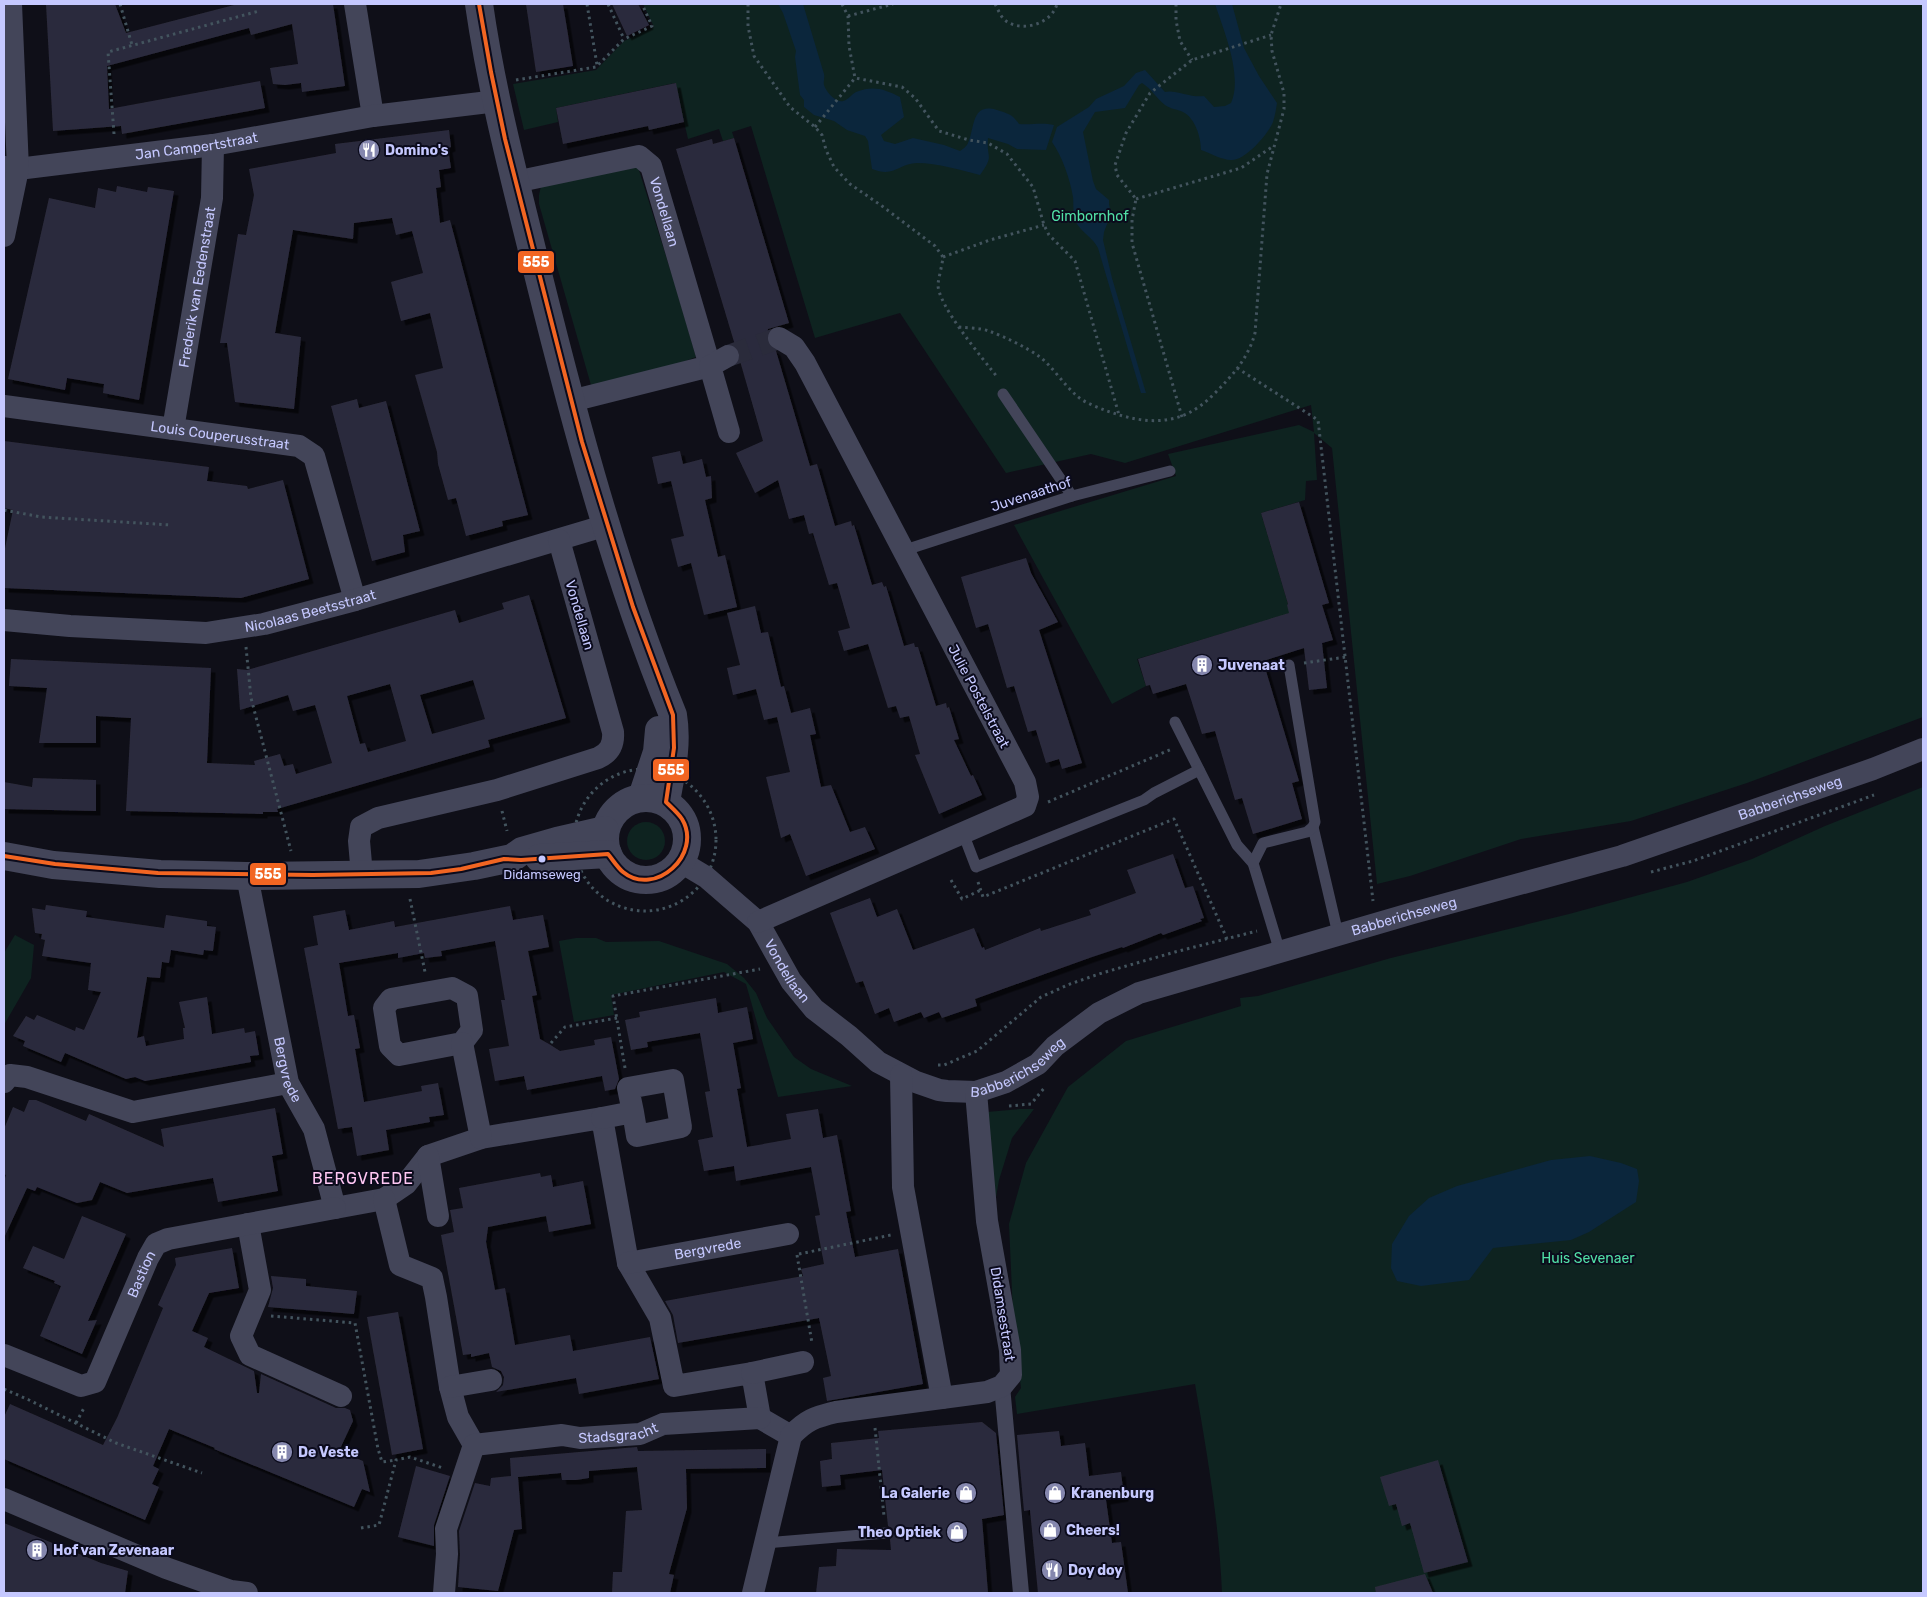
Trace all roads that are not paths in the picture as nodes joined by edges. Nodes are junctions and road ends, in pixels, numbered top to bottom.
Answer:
1 (11, 4) edge
2 (355, 4) edge
3 (478, 4) edge
4 (495, 92) junction
5 (373, 116) junction
6 (213, 145) junction
7 (11, 168) edge
8 (515, 182) junction
9 (4, 236) edge
10 (779, 338) dead end
11 (719, 361) junction
12 (1003, 394) road end
13 (571, 401) junction
14 (4, 406) edge
15 (173, 429) junction
16 (729, 432) dead end
17 (1170, 471) dead end
18 (1072, 496) junction
19 (607, 525) junction
20 (559, 540) junction
21 (902, 551) junction
22 (355, 600) junction
23 (4, 620) edge
24 (1288, 665) road end
25 (1175, 722) dead end
26 (1923, 749) edge
27 (1199, 770) junction
28 (654, 799) junction
29 (1313, 827) junction
30 (963, 834) junction
31 (607, 842) junction
32 (4, 856) edge
33 (681, 862) junction
34 (1253, 863) junction
35 (362, 875) junction
36 (247, 876) junction
37 (758, 922) junction
38 (1338, 934) junction
39 (1280, 952) junction
40 (462, 1043) junction
41 (901, 1075) junction
42 (4, 1082) edge
43 (288, 1084) junction
44 (977, 1101) junction
45 (633, 1112) junction
46 (602, 1118) junction
47 (481, 1138) junction
48 (428, 1156) junction
49 (384, 1198) junction
50 (335, 1208) junction
51 (438, 1216) dead end
52 (248, 1224) junction
53 (788, 1234) road end
54 (628, 1263) junction
55 (4, 1355) edge
56 (803, 1362) road end
57 (752, 1373) junction
58 (491, 1380) dead end
59 (1002, 1386) junction
60 (450, 1387) junction
61 (341, 1396) dead end
62 (942, 1398) junction
63 (760, 1418) junction
64 (791, 1436) junction
65 (474, 1445) junction
66 (4, 1499) edge
67 (886, 1533) road end
68 (765, 1543) junction
69 (247, 1593) edge
70 (444, 1593) edge
71 (753, 1593) edge
72 (1021, 1593) edge

1 - 7 street
2 - 5 street
3 - 4 street
4 - 5 street
4 - 8 street
5 - 6 street, Jan Campertstraat
6 - 7 street, Jan Campertstraat
6 - 15 street, Frederik van Eedenstraat
7 - 9 street
8 - 11 street, Vondellaan
8 - 13 street
10 - 21 street, Julie Postelstraat
11 - 13 street
11 - 16 street, Vondellaan
12 - 18 lane
13 - 19 street
14 - 15 street, Louis Couperusstraat
15 - 22 street, Louis Couperusstraat
17 - 18 lane, Juvenaathof
18 - 21 lane, Juvenaathof
19 - 20 street, Nicolaas Beetsstraat
19 - 28 street
20 - 22 street, Nicolaas Beetsstraat
20 - 35 street, Vondellaan
21 - 30 street, Julie Postelstraat
22 - 23 street, Nicolaas Beetsstraat
24 - 29 lane
25 - 27 lane
26 - 38 street, Babberichseweg
27 - 30 lane
27 - 34 lane
28 - 31 street
28 - 33 street
29 - 34 lane
29 - 38 lane
30 - 37 street
31 - 33 street
31 - 35 street
32 - 36 street
33 - 37 street, Vondellaan
34 - 39 lane
35 - 36 street
36 - 43 street, Bergvrede
37 - 41 street, Vondellaan
38 - 39 street, Babberichseweg
39 - 44 street, Babberichseweg
40 - 40 street
40 - 47 street
41 - 44 street, Babberichseweg
41 - 62 street
42 - 43 street
43 - 50 street, Bergvrede
44 - 59 street, Didamsestraat
45 - 45 street
45 - 46 street
46 - 47 street
46 - 54 street
47 - 48 street
48 - 49 street
48 - 51 street
49 - 50 street
49 - 60 street
50 - 52 street, Bastion
52 - 55 street, Bastion
52 - 61 street
53 - 54 street, Bergvrede
54 - 57 street
56 - 57 street
57 - 63 street
58 - 60 street
59 - 62 street
59 - 72 street, Didamsestraat
60 - 65 street
62 - 64 street
63 - 64 street
63 - 65 street, Stadsgracht
64 - 68 street
65 - 70 street
66 - 69 street
67 - 68 lane
68 - 71 street

